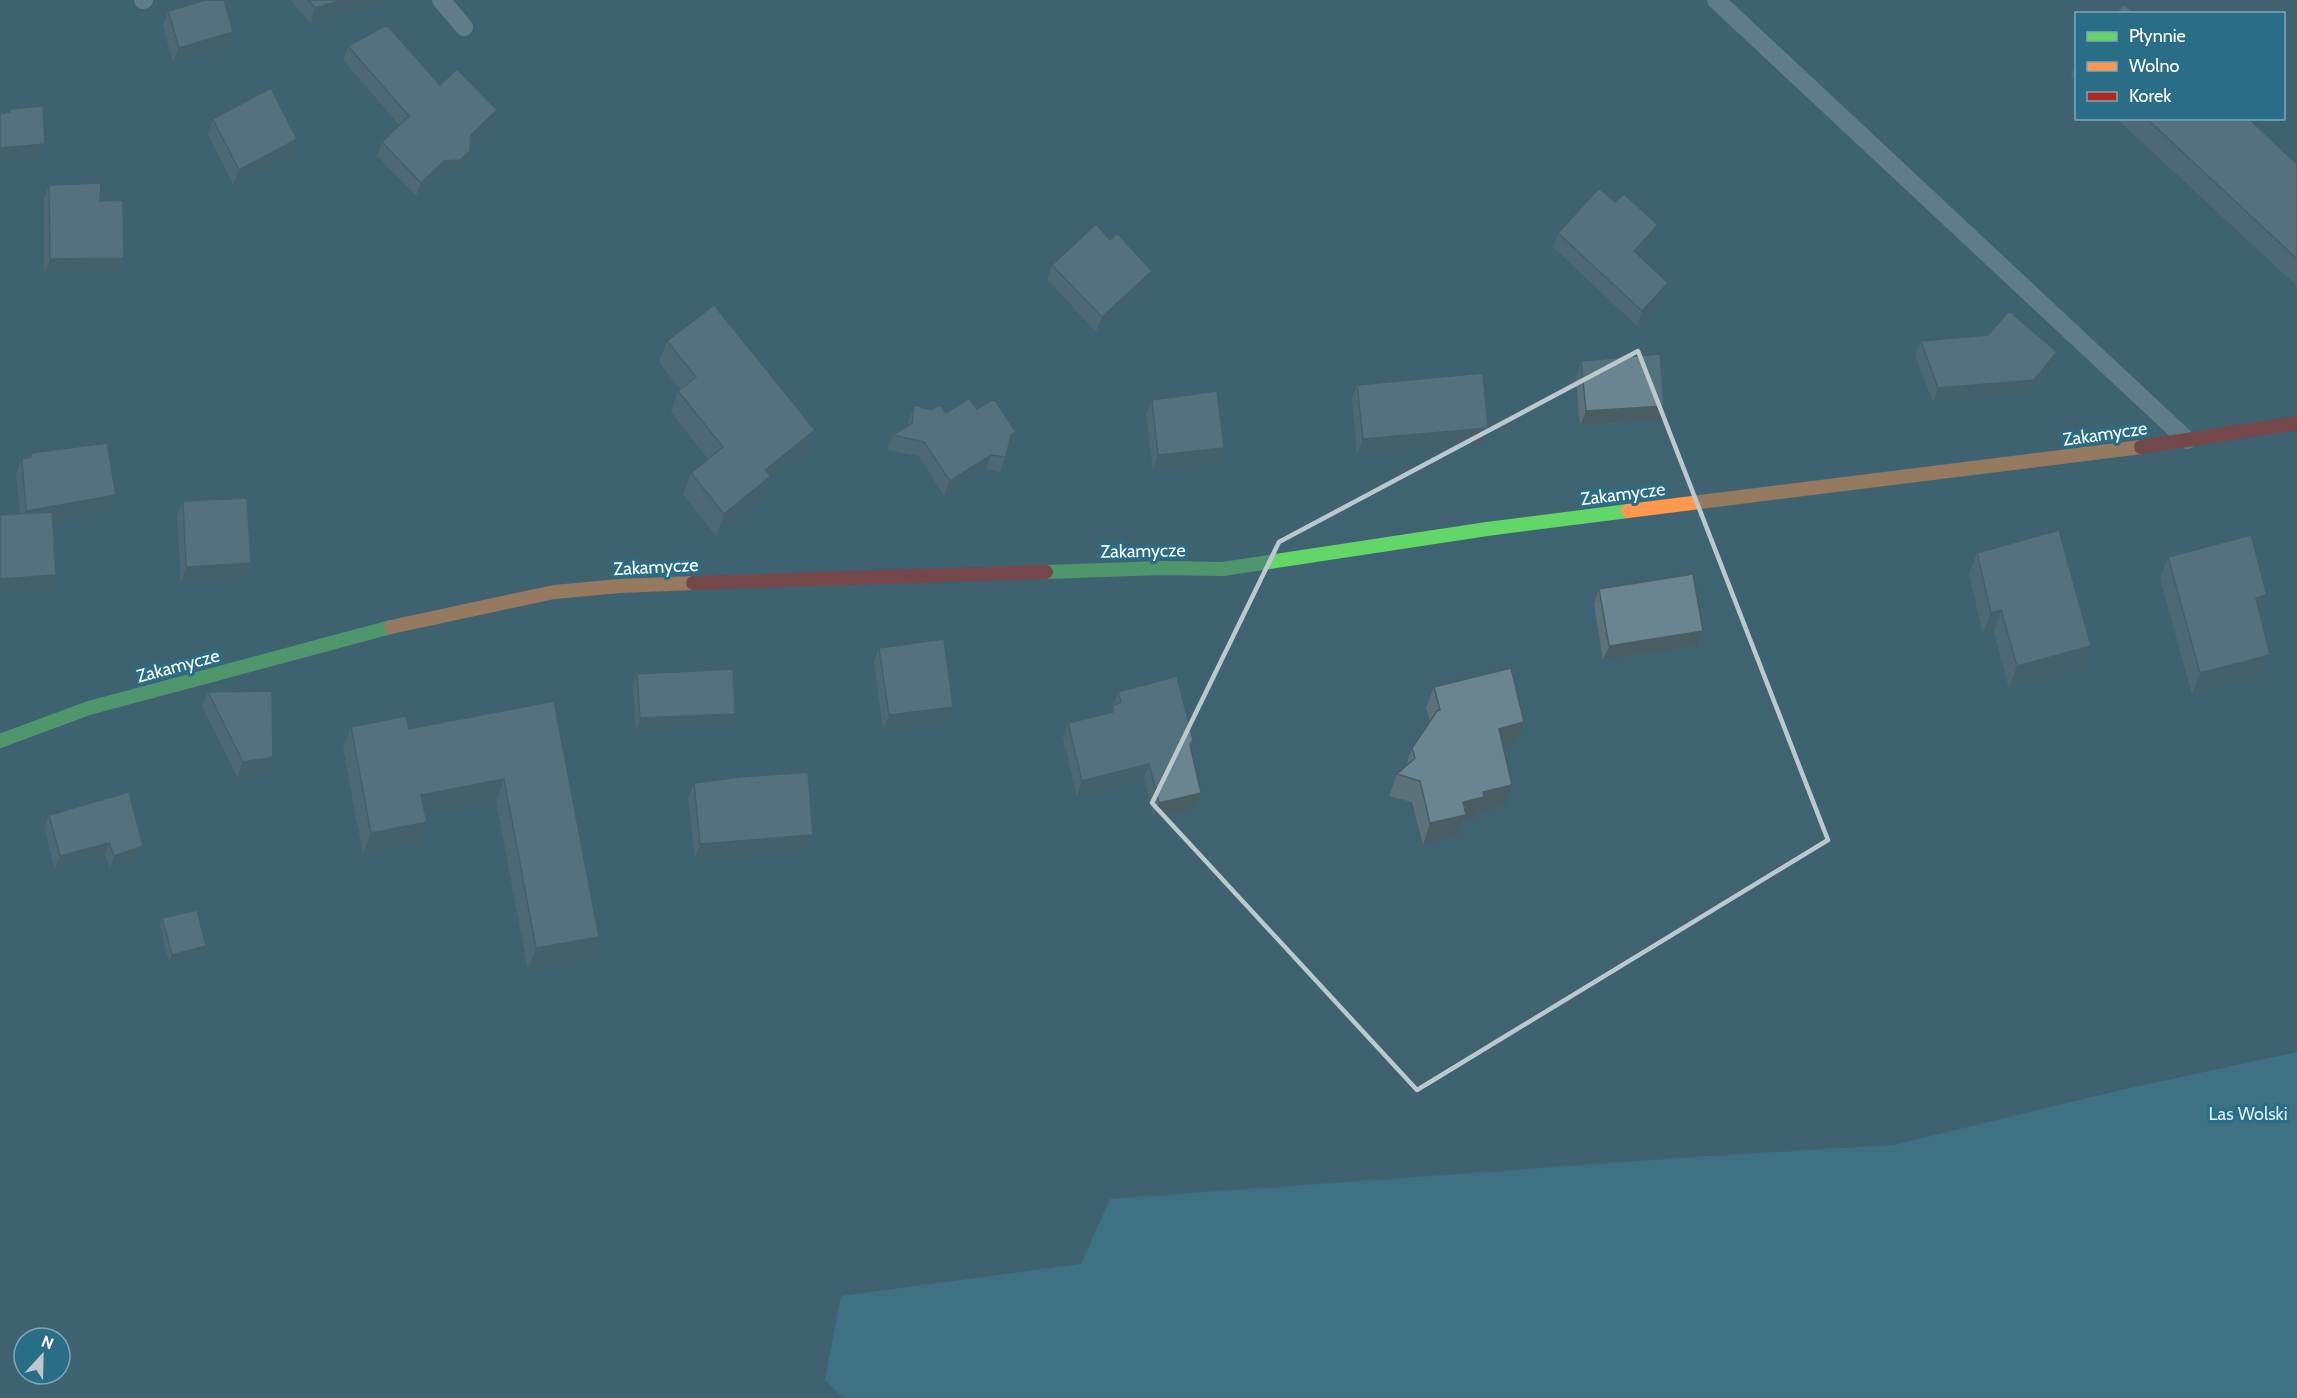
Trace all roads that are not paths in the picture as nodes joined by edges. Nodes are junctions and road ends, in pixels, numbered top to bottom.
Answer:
1 (441, 0) edge
2 (1716, 0) edge
3 (464, 27) dead end
4 (2297, 423) edge
5 (2187, 440) junction
6 (0, 741) edge

1 - 3 lane
2 - 5 lane
4 - 5 street, Zakamycze
5 - 6 street, Zakamycze

